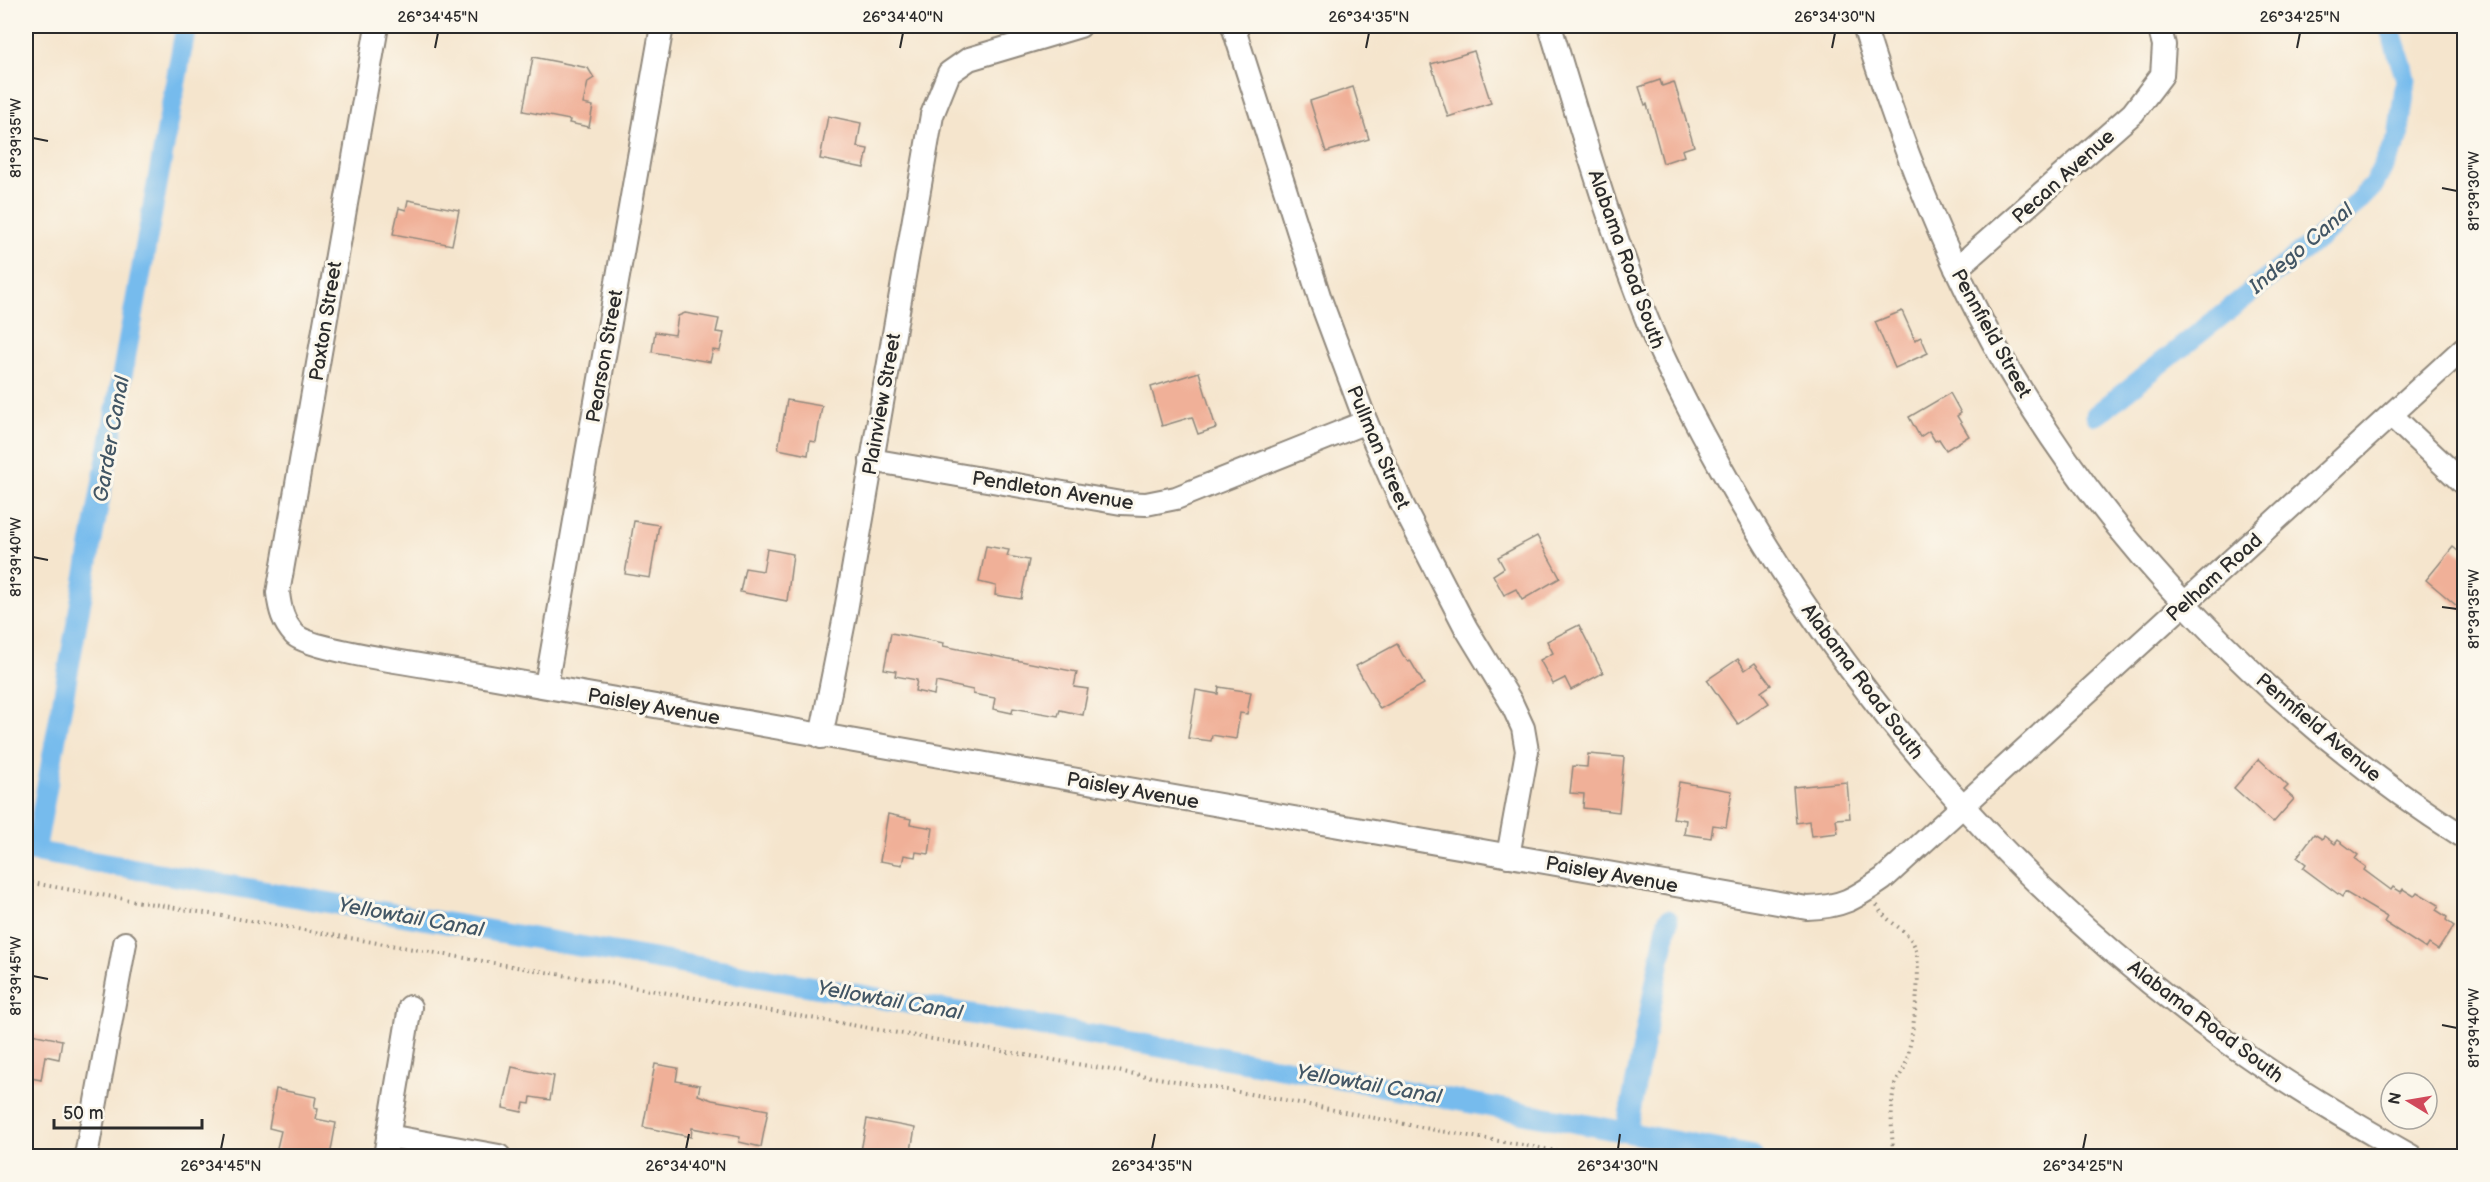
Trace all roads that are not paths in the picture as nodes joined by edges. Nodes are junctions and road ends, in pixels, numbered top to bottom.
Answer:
1 (377, 26) edge
2 (662, 26) edge
3 (1080, 26) edge
4 (1233, 26) edge
5 (1550, 26) edge
6 (1864, 26) edge
7 (2159, 26) edge
8 (1956, 269) junction
9 (2464, 348) edge
10 (2392, 416) junction
11 (1366, 422) junction
12 (871, 460) junction
13 (2464, 484) edge
14 (2184, 605) junction
15 (281, 617) joint
16 (546, 686) junction
17 (821, 737) junction
18 (1963, 807) junction
19 (2464, 837) edge
20 (1508, 856) junction
21 (126, 943) dead end
22 (410, 1007) dead end
23 (387, 1146) edge
24 (86, 1156) edge
25 (499, 1156) edge
26 (2411, 1156) edge

1 - 15 street, Paxton Street
2 - 16 street, Pearson Street
3 - 12 street, Plainview Street
4 - 11 street, Pullman Street
5 - 18 street, Alabama Road South
6 - 8 street, Pennfield Street
7 - 8 street, Pecan Avenue
8 - 14 street, Pennfield Street
9 - 10 street, Pelham Road
10 - 13 street
10 - 14 street, Pelham Road
11 - 12 street, Pendleton Avenue
11 - 20 street, Pullman Street
12 - 17 street, Plainview Street
14 - 18 street, Pelham Road
14 - 19 street, Pennfield Avenue
15 - 16 street, Paisley Avenue
16 - 17 street, Paisley Avenue
17 - 20 street, Paisley Avenue
18 - 20 street, Paisley Avenue
18 - 26 street, Alabama Road South
21 - 24 street
22 - 23 street
23 - 25 street

